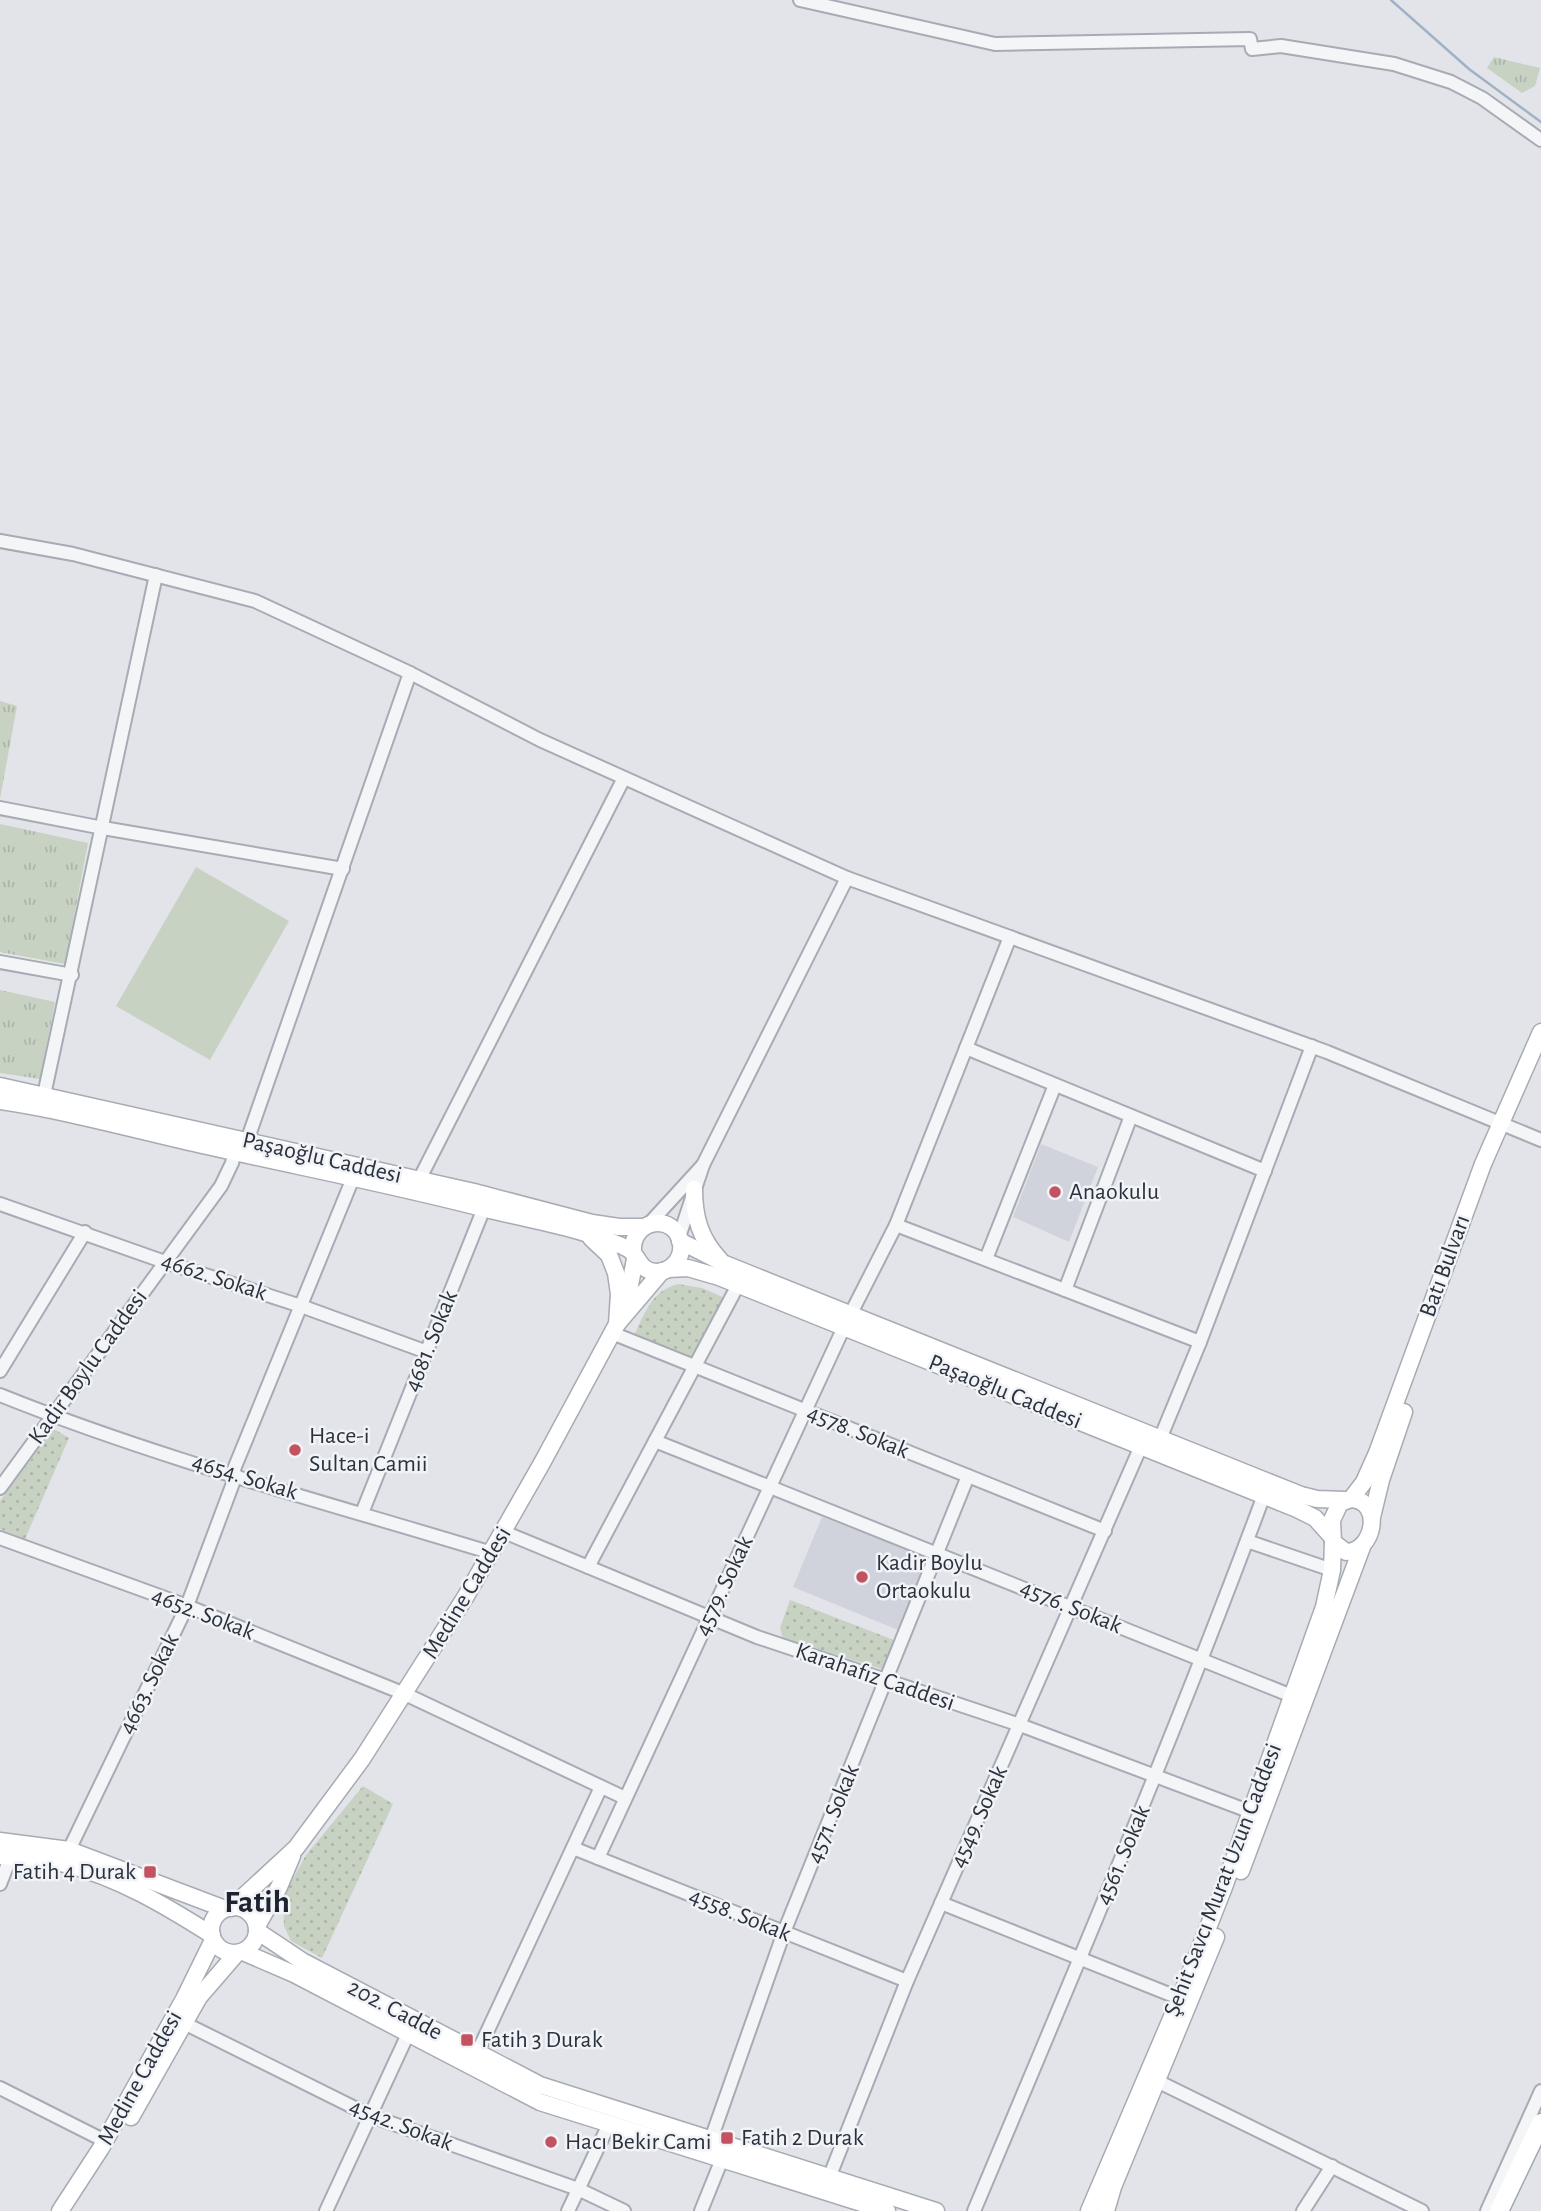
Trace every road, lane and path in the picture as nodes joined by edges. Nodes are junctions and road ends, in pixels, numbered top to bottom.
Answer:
1 (800, 0) edge
2 (1541, 140) edge
3 (0, 541) edge
4 (156, 575) junction
5 (410, 673) junction
6 (624, 778) junction
7 (0, 808) edge
8 (103, 828) junction
9 (343, 869) junction
10 (848, 878) junction
11 (1010, 937) junction
12 (0, 962) edge
13 (72, 975) junction
14 (1541, 1032) edge
15 (1312, 1046) junction
16 (966, 1048) junction
17 (1541, 1056) edge
18 (1055, 1085) junction
19 (0, 1086) edge
20 (44, 1095) junction
21 (0, 1101) edge
22 (1131, 1116) junction
23 (1504, 1125) junction
24 (1541, 1140) edge
25 (240, 1144) junction
26 (702, 1165) junction
27 (1265, 1171) junction
28 (353, 1178) junction
29 (419, 1180) junction
30 (694, 1189) junction
31 (2, 1208) edge
32 (484, 1208) junction
33 (896, 1225) junction
34 (646, 1226) junction
35 (85, 1232) junction
36 (587, 1235) junction
37 (679, 1239) junction
38 (634, 1256) junction
39 (986, 1259) junction
40 (165, 1262) junction
41 (725, 1264) junction
42 (665, 1270) junction
43 (738, 1284) junction
44 (1065, 1290) junction
45 (301, 1306) junction
46 (847, 1321) junction
47 (614, 1329) junction
48 (1200, 1342) junction
49 (427, 1352) junction
50 (694, 1366) junction
51 (0, 1371) edge
52 (0, 1395) edge
53 (805, 1411) junction
54 (52, 1416) junction
55 (1160, 1438) junction
56 (655, 1441) junction
57 (1142, 1446) junction
58 (234, 1474) junction
59 (968, 1476) junction
60 (770, 1487) junction
61 (0, 1488) edge
62 (1264, 1495) junction
63 (1348, 1500) junction
64 (362, 1513) junction
65 (1372, 1517) junction
66 (1105, 1531) junction
67 (504, 1532) junction
68 (0, 1538) edge
69 (1333, 1539) junction
70 (1247, 1541) junction
71 (1362, 1547) junction
72 (492, 1553) junction
73 (937, 1554) junction
74 (588, 1567) junction
75 (1332, 1570) junction
76 (187, 1606) junction
77 (1071, 1608) junction
78 (709, 1617) junction
79 (1203, 1660) junction
80 (887, 1681) junction
81 (405, 1695) junction
82 (1292, 1696) junction
83 (1020, 1726) junction
84 (1156, 1777) junction
85 (601, 1787) junction
86 (625, 1798) junction
87 (1251, 1812) junction
88 (296, 1847) junction
89 (7, 1849) edge
90 (573, 1849) junction
91 (69, 1850) junction
92 (598, 1858) junction
93 (0, 1884) edge
94 (941, 1903) junction
95 (228, 1908) junction
96 (257, 1928) junction
97 (784, 1933) junction
98 (213, 1938) junction
99 (240, 1953) junction
100 (1080, 1959) junction
101 (907, 1981) junction
102 (1180, 1998) junction
103 (184, 2022) junction
104 (408, 2034) junction
105 (474, 2060) junction
106 (1157, 2081) junction
107 (0, 2088) edge
108 (1541, 2091) edge
109 (370, 2116) junction
110 (1541, 2123) edge
111 (609, 2124) junction
112 (105, 2141) junction
113 (1541, 2148) edge
114 (713, 2151) junction
115 (1332, 2166) junction
116 (827, 2184) junction
117 (578, 2189) junction
118 (60, 2211) edge
119 (72, 2211) edge
120 (326, 2211) edge
121 (568, 2211) edge
122 (624, 2211) edge
123 (701, 2211) edge
124 (887, 2211) edge
125 (936, 2211) edge
126 (974, 2211) edge
127 (1089, 2211) edge
128 (1106, 2211) edge
129 (1303, 2211) edge
130 (1422, 2211) edge
131 (1487, 2211) edge
132 (1499, 2211) edge
133 (1510, 2211) edge

1 - 2 street
3 - 4 street
4 - 5 street
4 - 8 street
5 - 6 street
5 - 9 street, Kadir Boylu Caddesi
6 - 10 street
6 - 29 street
7 - 8 street
8 - 9 street
8 - 13 street
9 - 25 street, Kadir Boylu Caddesi
10 - 11 street
10 - 26 street
11 - 15 street
11 - 16 street, 4579. Sokak
12 - 13 street
13 - 20 street
14 - 23 street, Batı Bulvarı
15 - 23 street
15 - 27 street
16 - 18 street
16 - 33 street, 4579. Sokak
17 - 23 street, Batı Bulvarı
18 - 22 street
18 - 39 street
19 - 20 street, Paşaoğlu Caddesi
20 - 25 street, Paşaoğlu Caddesi
21 - 25 street, Paşaoğlu Caddesi
22 - 27 street
22 - 44 street
23 - 24 street
23 - 63 street, Batı Bulvarı
23 - 65 street, Batı Bulvarı
25 - 28 street, Paşaoğlu Caddesi
25 - 29 street, Paşaoğlu Caddesi
25 - 40 street, Kadir Boylu Caddesi
26 - 30 street
26 - 34 street
27 - 48 street
28 - 32 street, Paşaoğlu Caddesi
28 - 45 street, 4663. Sokak
29 - 34 street, Paşaoğlu Caddesi
30 - 37 street
30 - 41 street
31 - 35 street, 4662. Sokak
32 - 36 street, Paşaoğlu Caddesi
32 - 49 street, 4681. Sokak
33 - 39 street
33 - 46 street, 4579. Sokak
34 - 37 street
34 - 38 street
35 - 40 street, 4662. Sokak
35 - 51 street
36 - 38 street, Paşaoğlu Caddesi
36 - 47 street
37 - 41 street, Paşaoğlu Caddesi
37 - 42 street
38 - 42 street
38 - 47 street, Medine Caddesi
39 - 44 street
40 - 45 street, 4662. Sokak
40 - 54 street, Kadir Boylu Caddesi
41 - 46 street, Paşaoğlu Caddesi
42 - 43 street, Paşaoğlu Caddesi
42 - 47 street, Medine Caddesi
43 - 46 street, Paşaoğlu Caddesi
43 - 50 street
44 - 48 street
45 - 49 street, 4662. Sokak
45 - 58 street, 4663. Sokak
46 - 53 street, 4579. Sokak
46 - 55 street, Paşaoğlu Caddesi
46 - 57 street, Paşaoğlu Caddesi
47 - 50 street, 4578. Sokak
47 - 67 street, Medine Caddesi
48 - 55 street
49 - 64 street, 4681. Sokak
50 - 53 street, 4578. Sokak
50 - 56 street
52 - 54 street, 4654. Sokak
53 - 59 street, 4578. Sokak
53 - 60 street, 4579. Sokak
54 - 58 street, 4654. Sokak
54 - 61 street, Kadir Boylu Caddesi
55 - 63 street, Paşaoğlu Caddesi
56 - 60 street, 4576. Sokak
56 - 74 street
57 - 62 street, Paşaoğlu Caddesi
57 - 66 street, 4549. Sokak
58 - 64 street, 4654. Sokak
58 - 76 street, 4663. Sokak
59 - 66 street, 4578. Sokak
59 - 73 street, 4571. Sokak
60 - 73 street, 4576. Sokak
60 - 78 street, 4579. Sokak
62 - 69 street, Paşaoğlu Caddesi
62 - 70 street, 4561. Sokak
63 - 65 street
63 - 69 street
64 - 72 street, 4654. Sokak
65 - 71 street
66 - 77 street, 4549. Sokak
67 - 72 street, Medine Caddesi
67 - 74 street, Karahafız Caddesi
68 - 76 street, 4652. Sokak
69 - 71 street
69 - 75 street, Şehit Savcı Murat Uzun Caddesi
70 - 75 street
70 - 79 street, 4561. Sokak
71 - 106 street, Şehit Savcı Murat Uzun Caddesi
72 - 81 street, Medine Caddesi
73 - 77 street, 4576. Sokak
73 - 80 street, 4571. Sokak
74 - 78 street, Karahafız Caddesi
75 - 82 street, Şehit Savcı Murat Uzun Caddesi
76 - 81 street, 4652. Sokak
76 - 91 street, 4663. Sokak
77 - 79 street, 4576. Sokak
77 - 83 street, 4549. Sokak
78 - 80 street, Karahafız Caddesi
78 - 86 street, 4579. Sokak
79 - 82 street, 4576. Sokak
79 - 84 street, 4561. Sokak
80 - 83 street, Karahafız Caddesi
80 - 97 street, 4571. Sokak
81 - 85 street, 4652. Sokak
81 - 88 street, Medine Caddesi
82 - 87 street, Şehit Savcı Murat Uzun Caddesi
83 - 84 street, Karahafız Caddesi
83 - 94 street, 4549. Sokak
84 - 87 street, Karahafız Caddesi
84 - 100 street, 4561. Sokak
85 - 86 street, 4652. Sokak
85 - 90 street
86 - 92 street, 4579. Sokak
87 - 102 street, Şehit Savcı Murat Uzun Caddesi
88 - 95 street, Medine Caddesi
88 - 96 street, Medine Caddesi
89 - 91 street
89 - 93 street
89 - 98 street
90 - 92 street, 4558. Sokak
90 - 105 street
91 - 95 street
92 - 97 street, 4558. Sokak
94 - 100 street
94 - 101 street, 4549. Sokak
95 - 96 street
95 - 98 street
96 - 99 street
96 - 105 street, 202. Cadde
97 - 101 street, 4558. Sokak
97 - 114 street, 4571. Sokak
98 - 99 street
98 - 112 street, Medine Caddesi
99 - 103 street, Medine Caddesi
99 - 104 street, 202. Cadde
100 - 102 street
100 - 126 street, 4561. Sokak
101 - 116 street, 4549. Sokak
102 - 127 street, Şehit Savcı Murat Uzun Caddesi
103 - 109 street, 4542. Sokak
103 - 119 street, Medine Caddesi
104 - 105 street, 202. Cadde
104 - 109 street
105 - 111 street, 202. Cadde
105 - 114 street, 202. Cadde
106 - 115 street
106 - 128 street, Şehit Savcı Murat Uzun Caddesi
107 - 112 street
108 - 131 street
109 - 117 street, 4542. Sokak
109 - 120 street
110 - 132 main road
111 - 114 street, 202. Cadde
111 - 117 street
112 - 118 street, Medine Caddesi
113 - 133 main road
114 - 116 street, 202. Cadde
114 - 123 street, 4571. Sokak
115 - 129 street
115 - 130 street
116 - 124 street, 202. Cadde
116 - 125 street, 202. Cadde
117 - 121 street
117 - 122 street, 4542. Sokak

